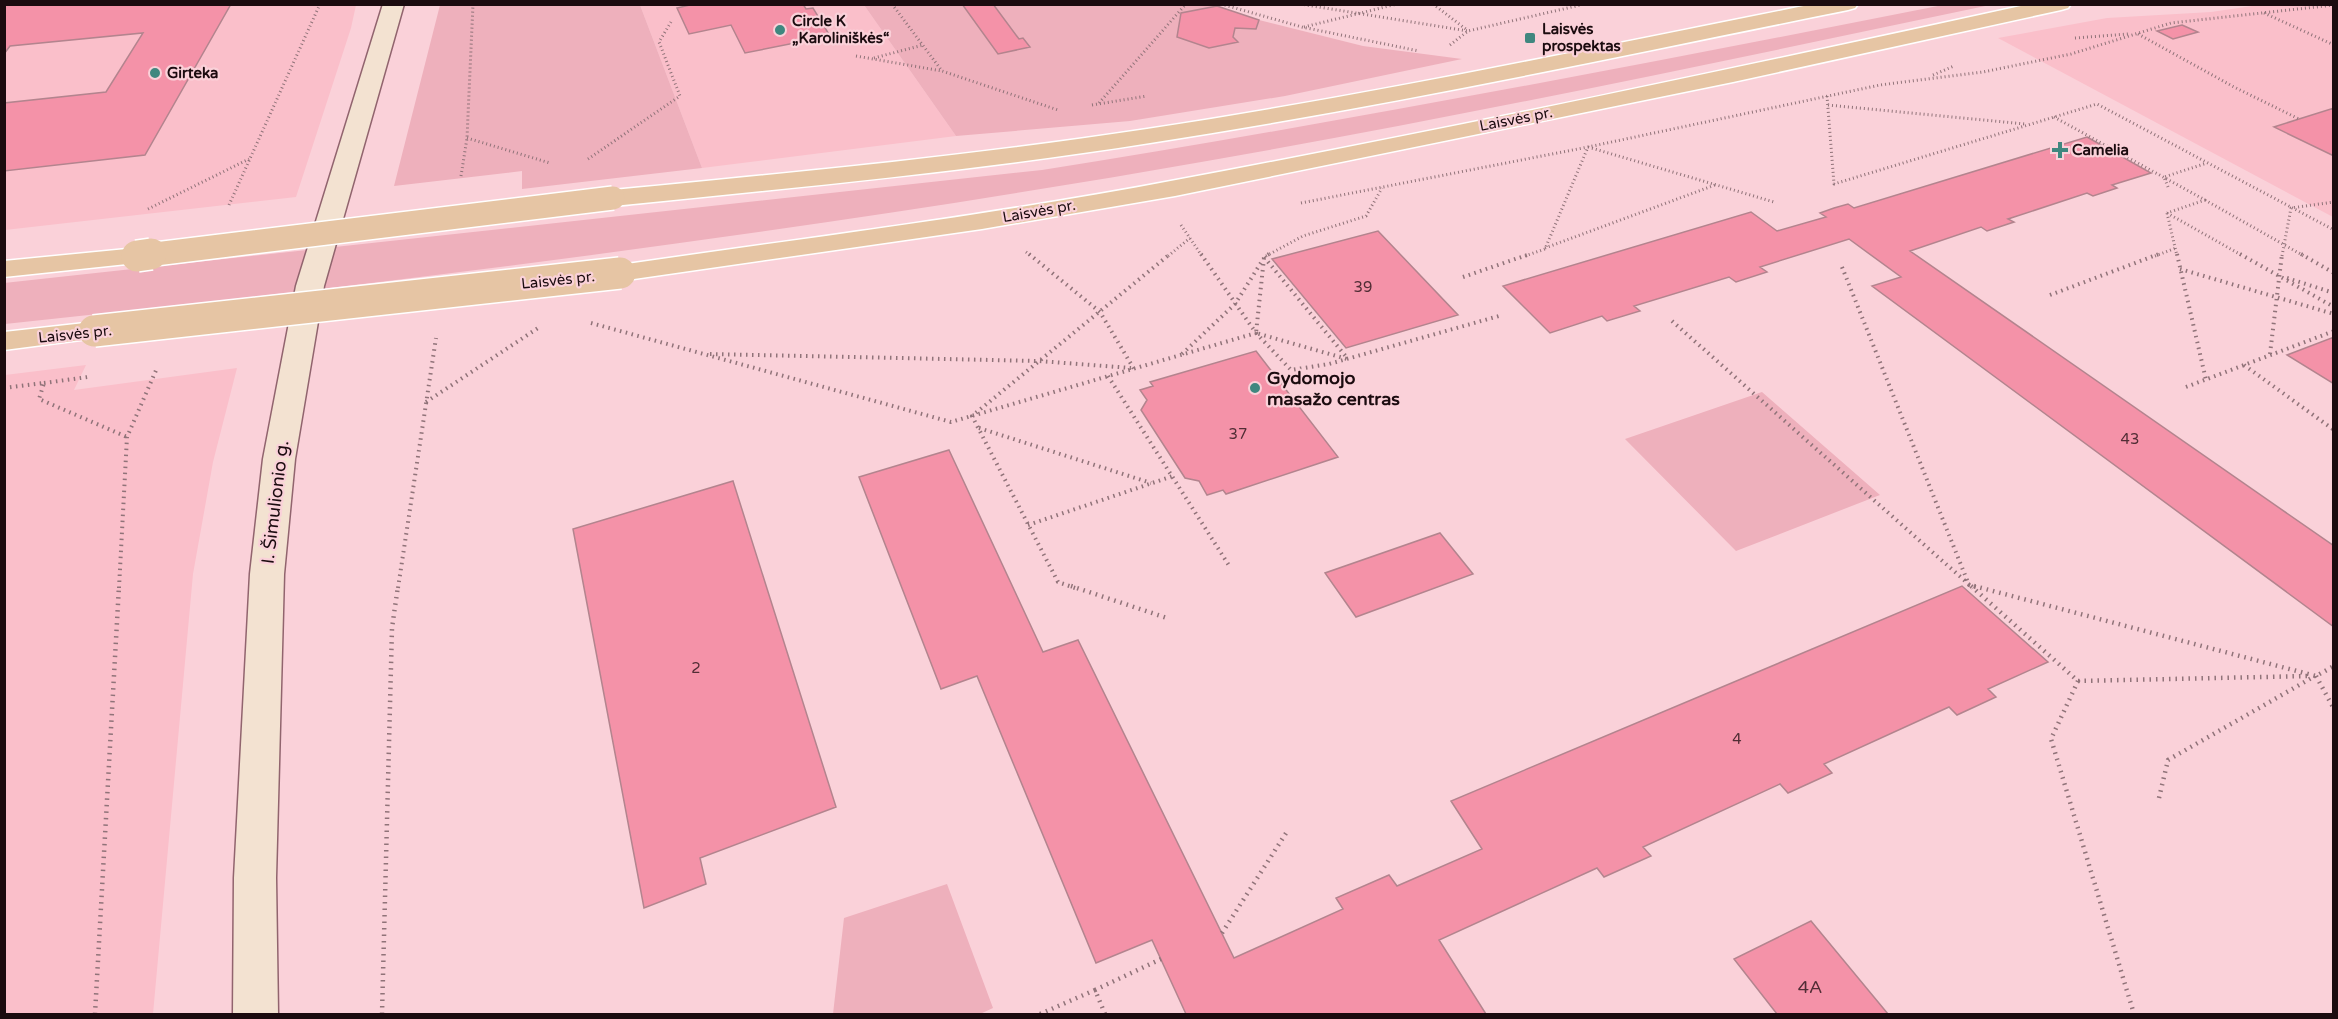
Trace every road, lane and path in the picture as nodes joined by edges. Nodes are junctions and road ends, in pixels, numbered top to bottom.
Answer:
1 (320, 4) edge
2 (394, 4) edge
3 (473, 4) edge
4 (892, 4) edge
5 (1186, 4) edge
6 (1221, 4) edge
7 (1300, 4) edge
8 (1397, 4) edge
9 (1433, 4) edge
10 (1558, 4) edge
11 (1585, 4) edge
12 (1848, 4) edge
13 (2061, 4) edge
14 (2334, 5) edge
15 (1565, 9) junction
16 (2263, 13) junction
17 (1354, 15) junction
18 (671, 22) dead end
19 (1302, 27) junction
20 (1468, 31) junction
21 (2137, 33) junction
22 (2073, 38) dead end
23 (923, 45) junction
24 (1450, 45) dead end
25 (2334, 45) edge
26 (1417, 54) dead end
27 (856, 56) dead end
28 (871, 59) junction
29 (942, 71) junction
30 (1930, 77) dead end
31 (1155, 95) dead end
32 (1827, 96) dead end
33 (1097, 104) junction
34 (1088, 105) dead end
35 (1828, 105) junction
36 (1068, 108) dead end
37 (1058, 110) junction
38 (1047, 111) dead end
39 (2054, 117) junction
40 (2299, 119) dead end
41 (2028, 125) junction
42 (467, 138) junction
43 (249, 159) junction
44 (582, 163) dead end
45 (2207, 163) junction
46 (551, 164) dead end
47 (2164, 177) junction
48 (460, 184) dead end
49 (1716, 185) junction
50 (2168, 187) dead end
51 (1382, 188) dead end
52 (2205, 200) junction
53 (1774, 202) dead end
54 (2334, 202) edge
55 (2291, 208) junction
56 (146, 209) dead end
57 (226, 213) dead end
58 (2167, 213) junction
59 (1181, 225) dead end
60 (2334, 230) edge
61 (1190, 238) junction
62 (2283, 244) junction
63 (2176, 248) junction
64 (1545, 249) junction
65 (1026, 252) dead end
66 (1264, 257) junction
67 (1842, 267) dead end
68 (2179, 268) junction
69 (4, 269) edge
70 (2334, 273) edge
71 (2278, 276) junction
72 (1463, 277) dead end
73 (2334, 293) edge
74 (2050, 295) dead end
75 (2277, 297) junction
76 (1235, 304) junction
77 (2334, 307) edge
78 (1100, 312) junction
79 (2334, 314) edge
80 (1498, 316) dead end
81 (580, 320) dead end
82 (1672, 321) dead end
83 (539, 327) dead end
84 (2334, 331) edge
85 (437, 333) dead end
86 (1256, 333) junction
87 (4, 341) edge
88 (703, 354) junction
89 (2270, 354) junction
90 (1181, 355) junction
91 (1348, 359) junction
92 (1040, 361) junction
93 (160, 362) dead end
94 (2244, 364) junction
95 (1134, 369) junction
96 (1108, 376) junction
97 (2206, 380) junction
98 (2186, 387) dead end
99 (4, 388) edge
100 (426, 402) junction
101 (972, 416) junction
102 (978, 428) junction
103 (2334, 429) edge
104 (127, 437) junction
105 (1173, 476) junction
106 (1151, 483) junction
107 (1028, 525) junction
108 (1230, 567) dead end
109 (1968, 585) junction
110 (1167, 618) dead end
111 (2333, 667) edge
112 (2316, 676) junction
113 (2078, 681) junction
114 (2334, 709) edge
115 (2159, 798) dead end
116 (1288, 830) dead end
117 (1222, 933) dead end
118 (1161, 959) dead end
119 (1095, 990) junction
120 (95, 1014) edge
121 (255, 1014) edge
122 (382, 1014) edge
123 (1040, 1014) edge
124 (1105, 1014) edge
125 (2134, 1014) edge

1 - 43 path
2 - 121 street, I. Šimulionio g.
3 - 42 path
4 - 23 path
5 - 33 path
6 - 19 path
7 - 17 path
8 - 17 path
9 - 20 path
10 - 15 path
11 - 15 path
12 - 69 main road, bridge
13 - 87 main road, Laisvės pr., bridge
14 - 16 path
15 - 20 path
16 - 21 path
16 - 25 path
17 - 19 path
17 - 20 path
18 - 44 path
19 - 26 path
20 - 24 path
21 - 22 path
21 - 30 path
21 - 40 path
23 - 28 path
23 - 29 path
27 - 28 path
28 - 29 path
29 - 37 path
31 - 33 path
32 - 35 path
33 - 34 path
35 - 41 path
35 - 41 path
36 - 37 path
37 - 38 path
39 - 41 path
39 - 45 path
39 - 47 path
42 - 46 path
42 - 48 path
43 - 56 path
43 - 57 path
45 - 47 path
45 - 55 path
47 - 50 path
47 - 52 path
49 - 53 path
49 - 64 path
49 - 64 path
51 - 66 path
52 - 58 path
52 - 62 path
54 - 55 path
55 - 60 path
55 - 62 path
58 - 63 path
58 - 71 path
59 - 61 path
61 - 76 path
61 - 78 path
62 - 70 path
62 - 71 path
63 - 68 path
63 - 74 path
64 - 72 path
65 - 78 path
66 - 76 path
66 - 86 path
66 - 91 path
67 - 109 path
68 - 75 path
68 - 97 path
71 - 73 path
71 - 75 path
71 - 77 path
75 - 79 path
75 - 89 path
76 - 86 path
76 - 90 path
78 - 92 path
78 - 95 path
80 - 91 path
81 - 88 path
82 - 109 path
83 - 100 path
84 - 89 path
85 - 100 path
86 - 90 path
86 - 91 path
86 - 91 path
88 - 92 path
88 - 101 path
89 - 94 path
90 - 95 path
92 - 95 path
92 - 101 path
93 - 104 path
94 - 97 path
94 - 103 path
95 - 96 path
96 - 101 path
96 - 105 path
97 - 98 path
99 - 104 path
100 - 122 path
101 - 102 path
102 - 106 path
102 - 107 path
104 - 120 path
105 - 106 path
105 - 108 path
106 - 107 path
107 - 110 path
109 - 112 path
109 - 113 path
111 - 112 path
112 - 113 path
112 - 114 path
112 - 115 path
113 - 125 path
116 - 117 path
118 - 119 path
119 - 123 path
119 - 124 path

